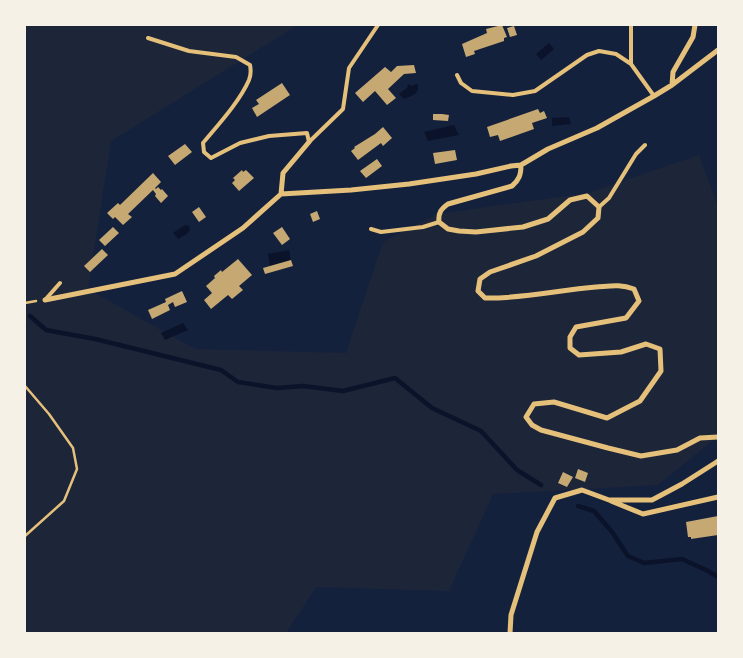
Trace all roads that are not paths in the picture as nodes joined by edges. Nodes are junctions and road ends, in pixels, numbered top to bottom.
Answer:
1 (378, 25) edge
2 (631, 25) edge
3 (695, 25) edge
4 (148, 38) dead end
5 (718, 50) edge
6 (631, 64) junction
7 (457, 75) dead end
8 (672, 85) junction
9 (654, 96) junction
10 (309, 142) junction
11 (645, 145) dead end
12 (521, 166) junction
13 (281, 194) junction
14 (599, 206) junction
15 (439, 222) junction
16 (371, 229) dead end
17 (60, 283) dead end
18 (45, 300) joint
19 (718, 437) edge
20 (718, 460) edge
21 (718, 497) edge
22 (609, 500) junction
23 (510, 633) edge

1 - 10 lane
2 - 6 lane
3 - 8 street
4 - 10 lane
5 - 8 street
6 - 7 lane
6 - 9 lane
8 - 9 street
9 - 12 street
10 - 13 street
11 - 14 lane
12 - 13 street
12 - 15 street
13 - 18 street
14 - 15 street
14 - 19 street
15 - 16 lane
17 - 18 lane
20 - 22 street
21 - 22 street
22 - 23 street

